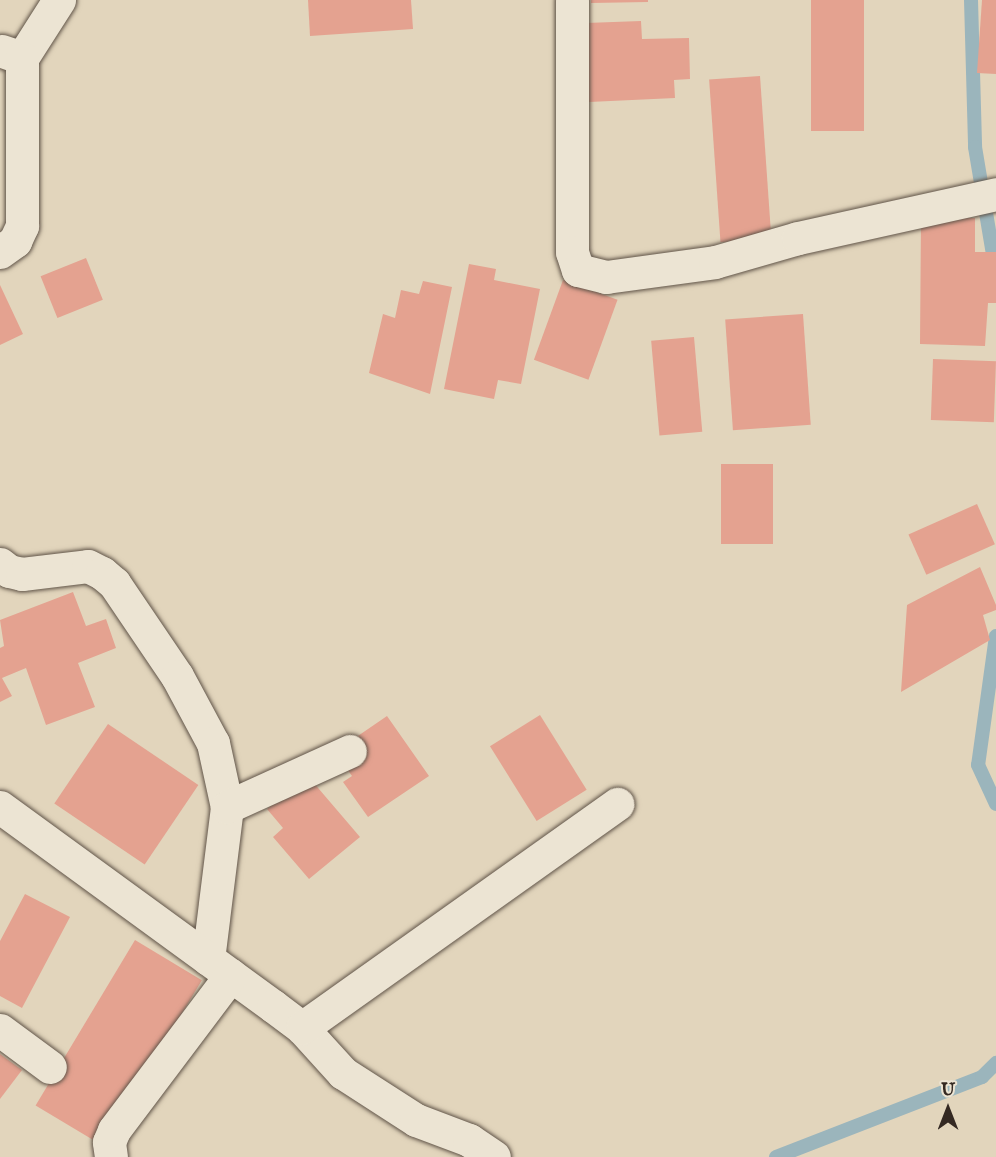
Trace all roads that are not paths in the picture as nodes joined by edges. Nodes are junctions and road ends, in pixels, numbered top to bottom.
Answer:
1 (59, 0) edge
2 (572, 0) edge
3 (11, 54) edge
4 (996, 194) edge
5 (0, 252) edge
6 (0, 564) edge
7 (350, 751) dead end
8 (617, 804) dead end
9 (0, 807) edge
10 (227, 807) junction
11 (220, 967) junction
12 (302, 1028) junction
13 (0, 1030) edge
14 (50, 1067) dead end
15 (111, 1157) edge
16 (494, 1157) edge

1 - 3 street
2 - 4 street
3 - 5 street
6 - 10 street
7 - 10 street
8 - 12 street
9 - 11 street
10 - 11 street
11 - 12 street
11 - 15 street
12 - 16 street
13 - 14 street

